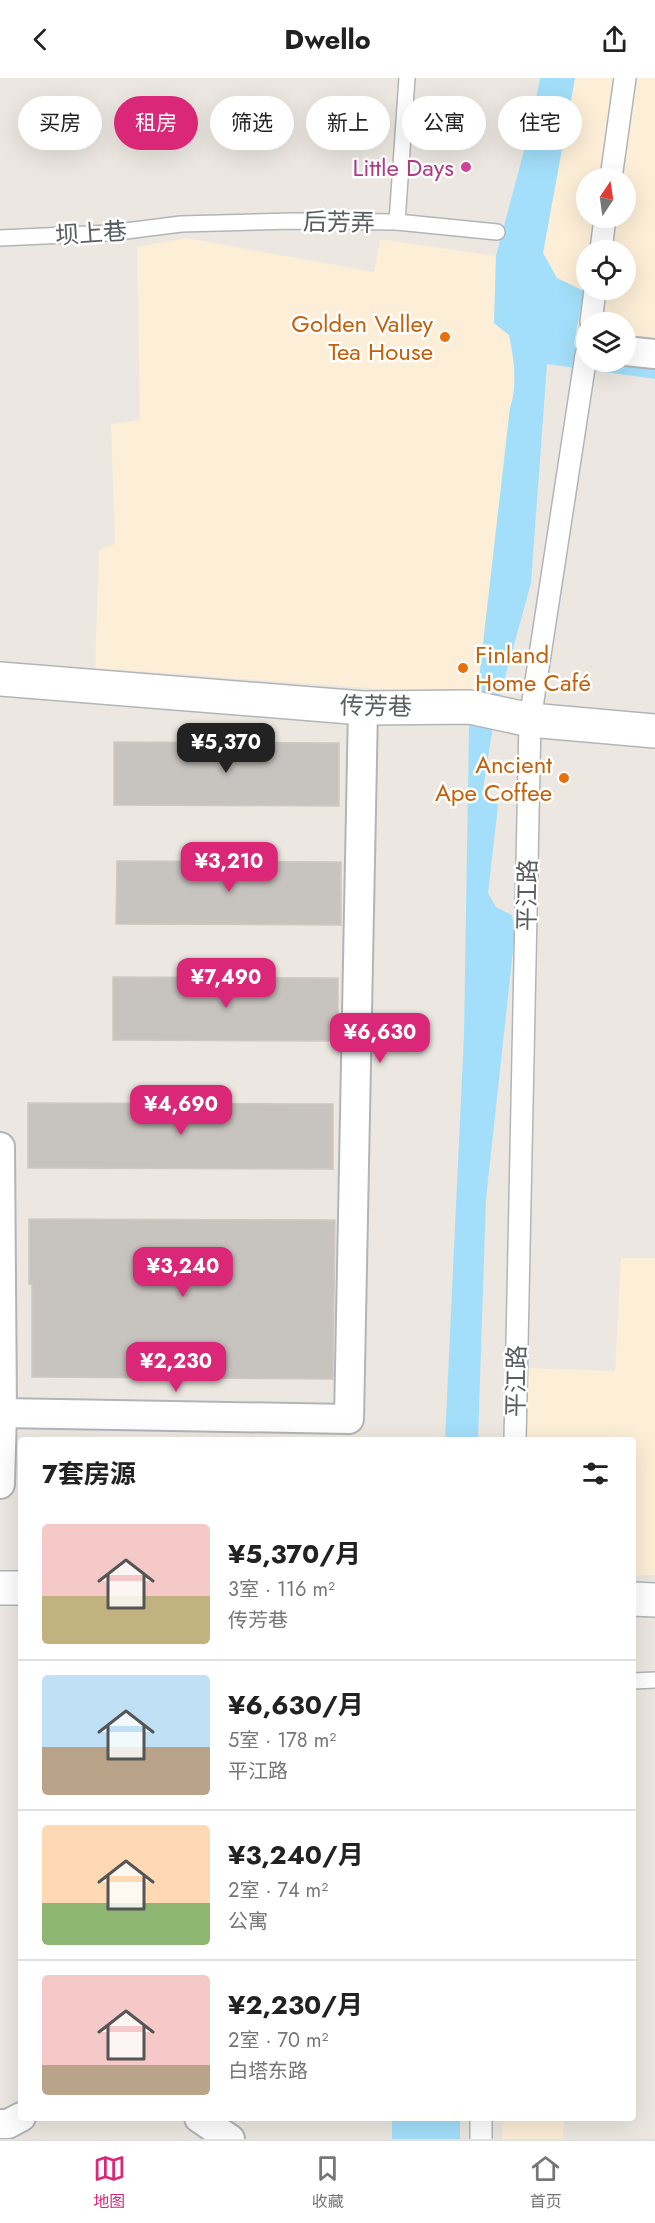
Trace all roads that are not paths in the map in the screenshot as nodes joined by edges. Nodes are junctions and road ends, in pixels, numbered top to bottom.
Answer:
1 (407, 78) edge
2 (625, 78) edge
3 (612, 168) edge
4 (397, 222) junction
5 (181, 224) joint
6 (497, 232) dead end
7 (0, 238) edge
8 (636, 352) edge
9 (655, 354) edge
10 (583, 372) edge
11 (0, 679) edge
12 (363, 708) junction
13 (515, 717) junction
14 (655, 731) edge
15 (0, 1147) edge
16 (1, 1413) edge
17 (514, 1437) edge
18 (0, 1484) edge
19 (0, 1588) edge
20 (18, 1588) edge
21 (636, 1599) edge
22 (655, 1600) edge
23 (655, 1680) edge
24 (636, 1681) edge
25 (18, 2119) edge
26 (203, 2121) edge
27 (481, 2121) edge
28 (0, 2124) edge
29 (230, 2139) edge
30 (481, 2139) edge

1 - 4 lane
2 - 3 street
4 - 5 lane, 后芳弄
4 - 6 lane, 后芳弄
5 - 7 lane, 坝上巷
8 - 9 street
10 - 13 street, 平江路
11 - 12 street, 传芳巷
12 - 13 street, 传芳巷
12 - 16 street
13 - 14 street, 传芳巷
13 - 17 street, 平江路
15 - 16 street
16 - 18 street
19 - 20 street
21 - 22 street
23 - 24 lane
25 - 28 street
26 - 29 street
27 - 30 street

